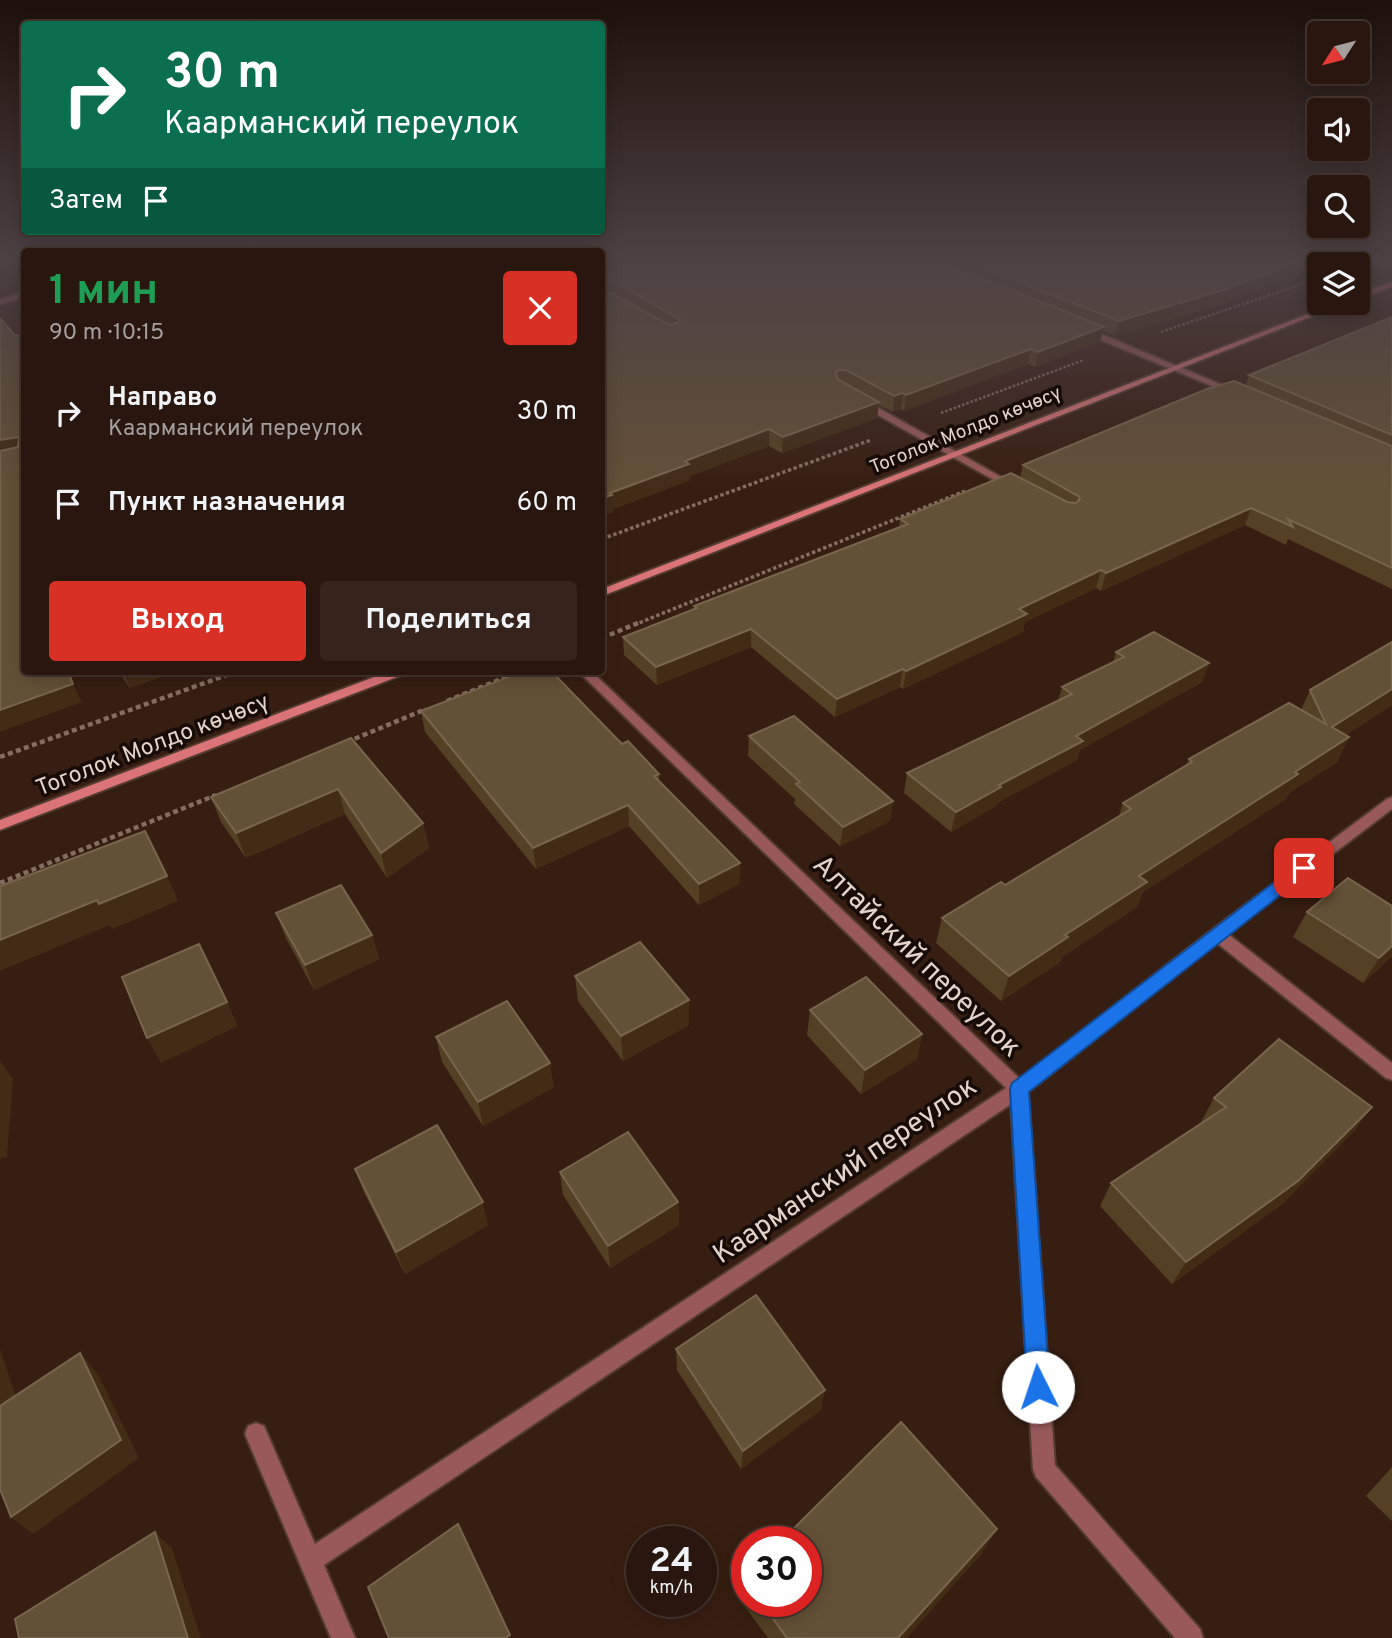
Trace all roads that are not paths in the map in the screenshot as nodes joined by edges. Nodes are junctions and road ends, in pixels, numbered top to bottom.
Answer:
1 (1101, 336) edge
2 (1255, 336) edge
3 (1175, 367) junction
4 (1242, 395) edge
5 (851, 396) edge
6 (954, 455) junction
7 (1021, 490) edge
8 (605, 592) edge
9 (390, 675) edge
10 (588, 675) edge
11 (1392, 802) edge
12 (0, 825) edge
13 (1217, 934) junction
14 (1392, 1073) edge
15 (1019, 1089) junction
16 (256, 1434) dead end
17 (311, 1560) junction
18 (343, 1638) edge
19 (1191, 1638) edge

1 - 3 street
2 - 3 main road, Тоголок Молдо көчөсү
3 - 4 street
3 - 6 main road, Тоголок Молдо көчөсү
5 - 6 street
6 - 7 street
6 - 8 main road, Тоголок Молдо көчөсү
9 - 12 main road, Тоголок Молдо көчөсү
10 - 15 street, Алтайский переулок
11 - 13 street, Каарманский переулок
13 - 14 street
13 - 15 street, Каарманский переулок
15 - 17 street, Каарманский переулок
15 - 19 street, Алтайский переулок
16 - 17 street
17 - 18 street

